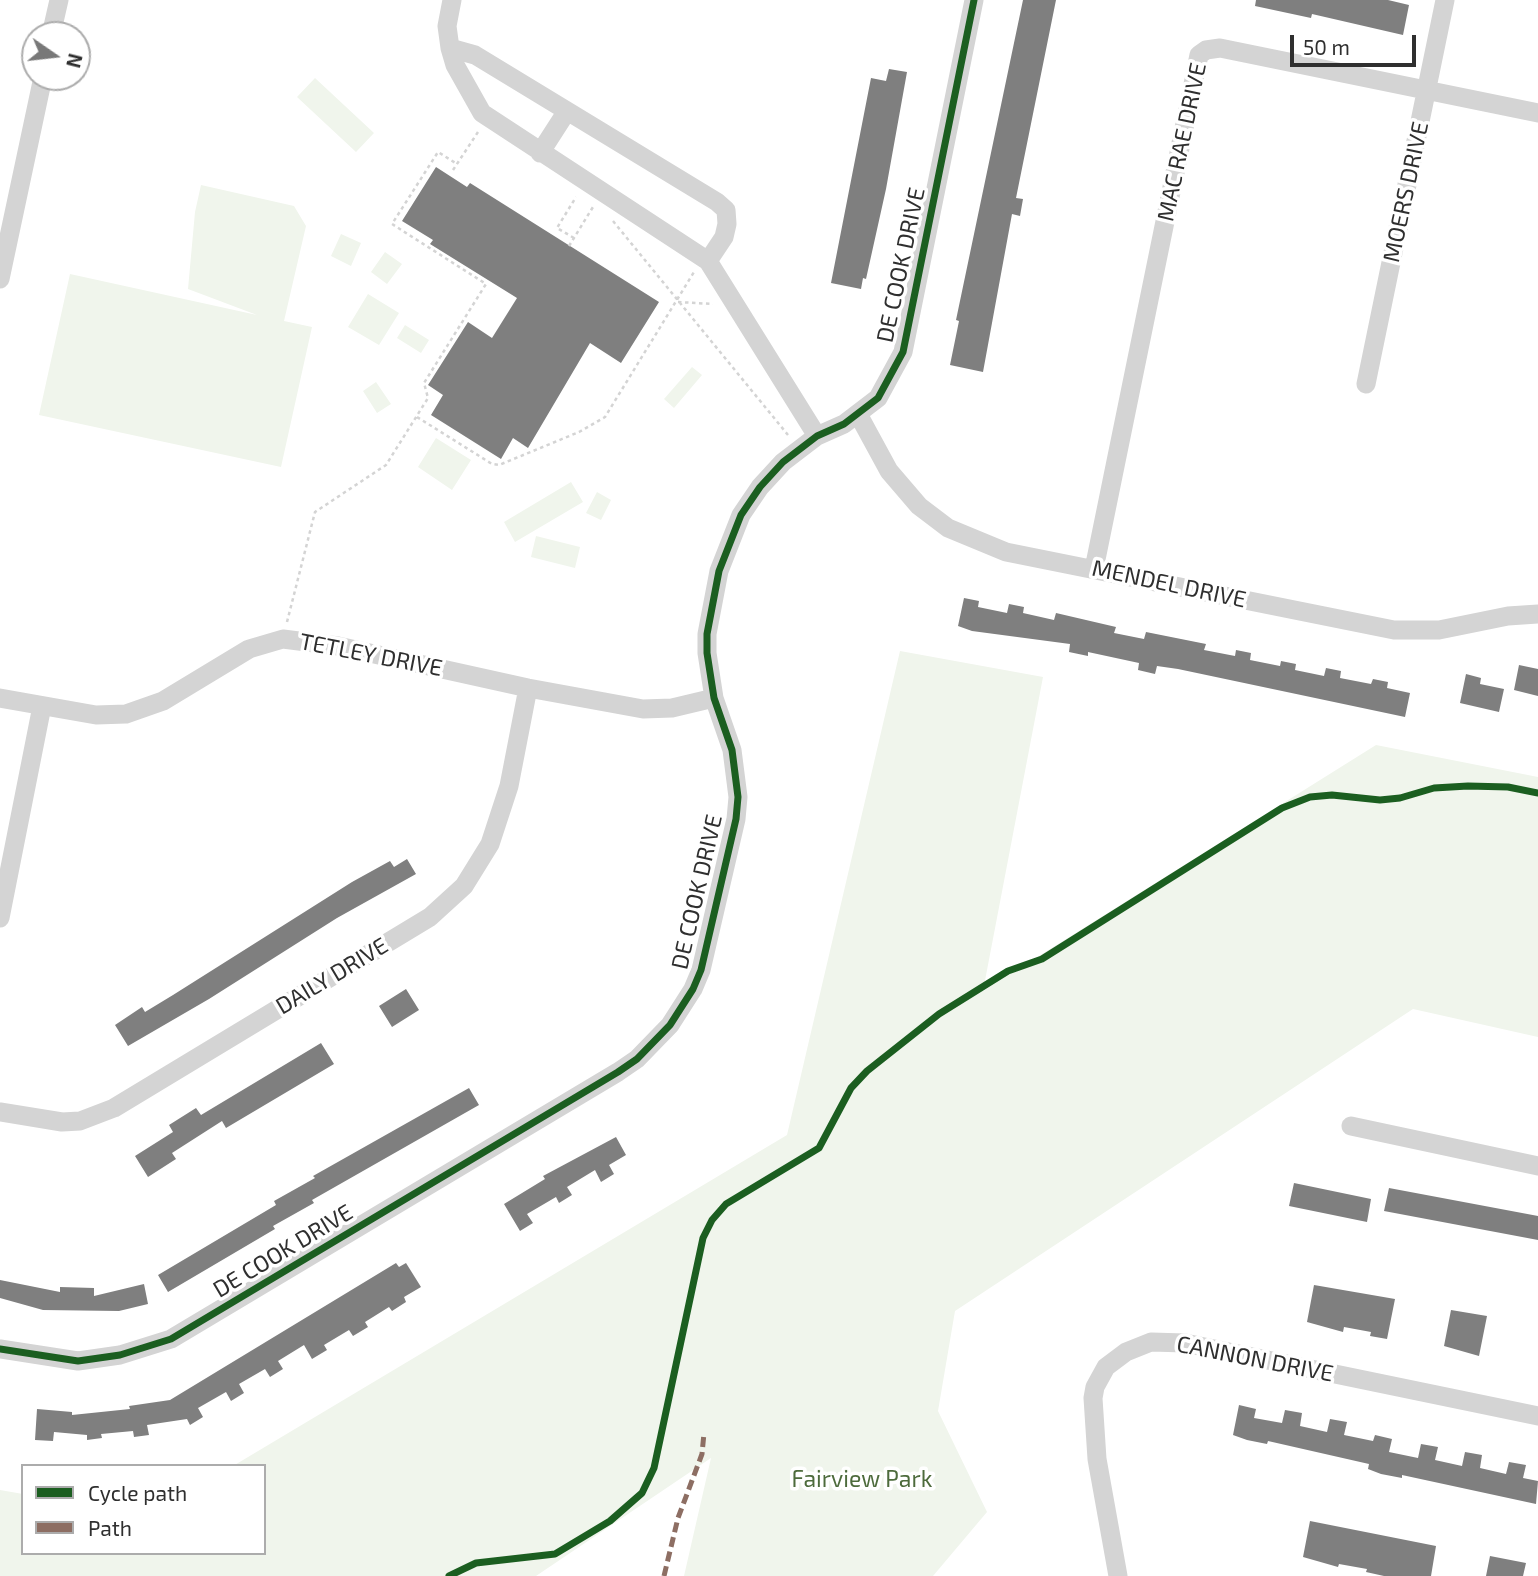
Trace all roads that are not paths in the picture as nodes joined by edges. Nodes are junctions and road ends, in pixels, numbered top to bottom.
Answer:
1 (59, 0) edge
2 (452, 0) edge
3 (974, 0) edge
4 (1445, 0) edge
5 (54, 21) edge
6 (450, 48) junction
7 (1427, 90) junction
8 (40, 91) edge
9 (567, 111) junction
10 (1538, 113) edge
11 (540, 153) junction
12 (702, 265) junction
13 (0, 279) edge
14 (1366, 384) dead end
15 (858, 414) junction
16 (817, 436) junction
17 (1094, 569) junction
18 (1538, 614) edge
19 (528, 688) junction
20 (0, 698) edge
21 (714, 698) junction
22 (42, 706) junction
23 (0, 919) edge
24 (0, 1112) edge
25 (1351, 1126) dead end
26 (1538, 1166) edge
27 (0, 1349) edge
28 (1538, 1416) edge
29 (1118, 1576) edge

1 - 5 street
2 - 6 street
3 - 15 street, DE COOK DRIVE
4 - 7 street, MOERS DRIVE
6 - 9 street
6 - 11 street
7 - 10 street, MAC RAE DRIVE
7 - 14 street, MOERS DRIVE
7 - 17 street, MAC RAE DRIVE
8 - 13 street
9 - 11 street
9 - 12 street
11 - 12 street
12 - 16 street
15 - 16 street, DE COOK DRIVE
15 - 17 street, MENDEL DRIVE
16 - 21 street, DE COOK DRIVE
17 - 18 street, MENDEL DRIVE
19 - 21 street, TETLEY DRIVE
19 - 22 street, TETLEY DRIVE
19 - 24 street, DAILY DRIVE
20 - 22 street, TETLEY DRIVE
21 - 27 street, DE COOK DRIVE
22 - 23 street
25 - 26 street
28 - 29 street, CANNON DRIVE

